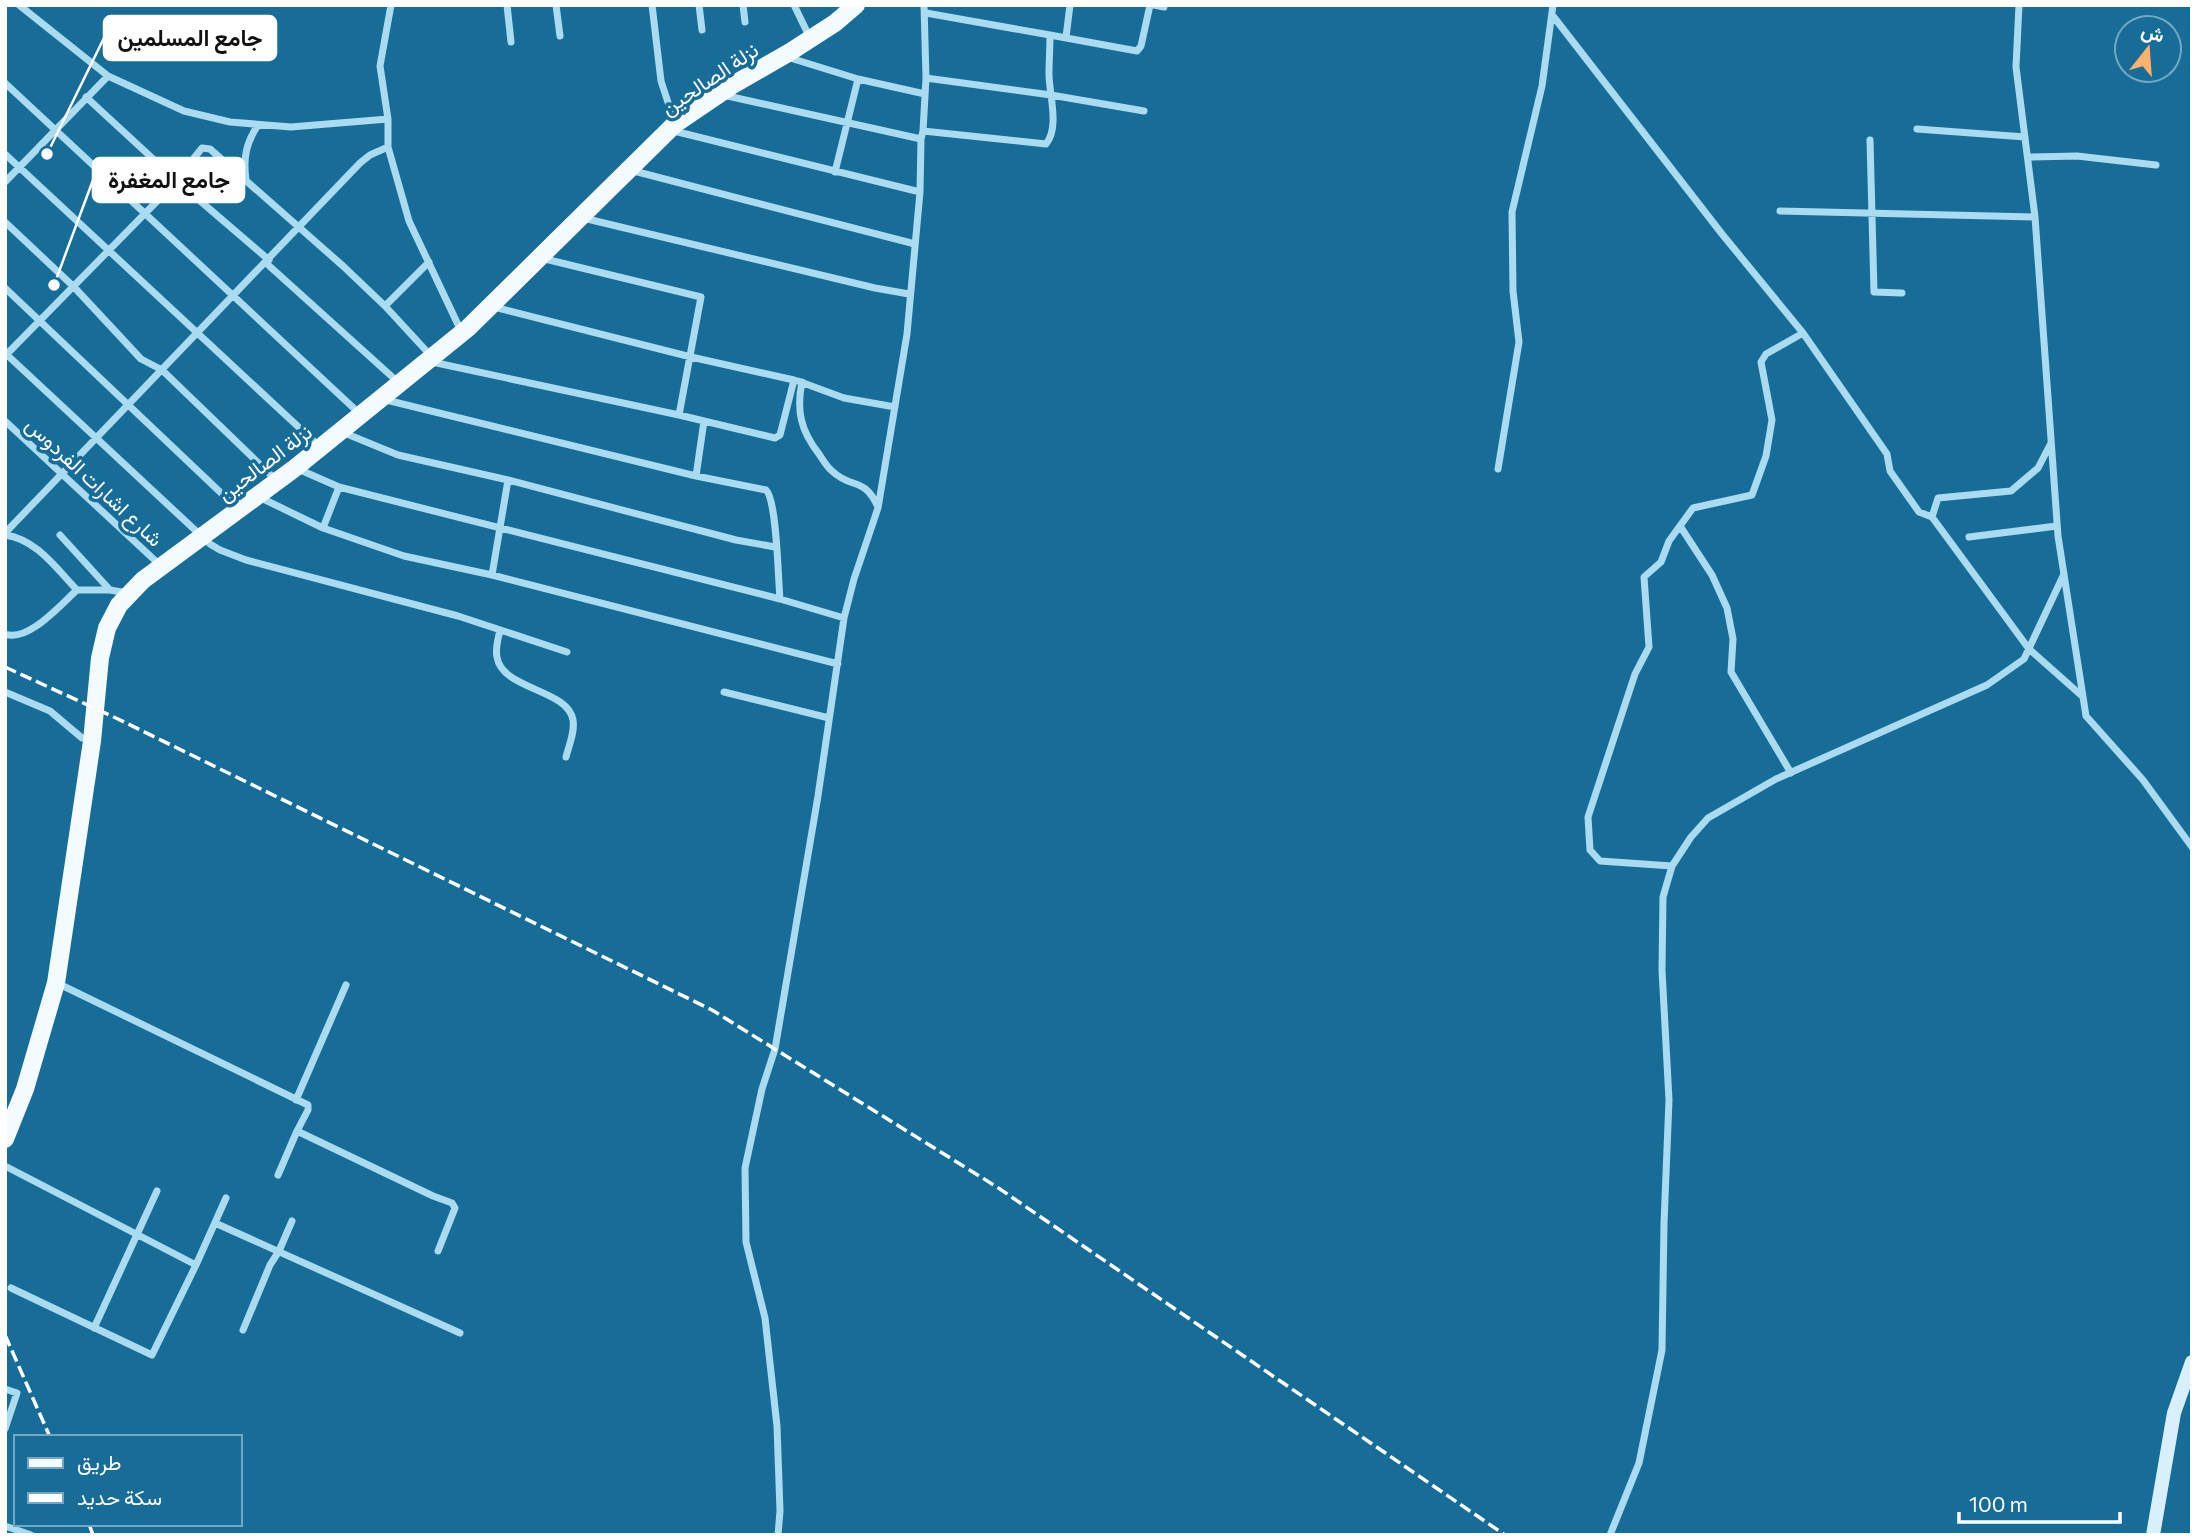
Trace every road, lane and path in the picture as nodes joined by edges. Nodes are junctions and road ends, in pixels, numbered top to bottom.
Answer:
1 (19, 5) edge
2 (391, 5) edge
3 (507, 5) edge
4 (556, 5) edge
5 (652, 5) edge
6 (699, 5) edge
7 (743, 5) edge
8 (794, 5) edge
9 (856, 5) edge
10 (1070, 5) edge
11 (1152, 5) edge
12 (1553, 5) edge
13 (2019, 5) edge
14 (1164, 7) dead end
15 (925, 9) edge
16 (1553, 16) junction
17 (745, 22) dead end
18 (702, 30) dead end
19 (1050, 35) junction
20 (560, 36) dead end
21 (1066, 37) junction
22 (811, 39) junction
23 (511, 42) dead end
24 (783, 56) junction
25 (108, 76) junction
26 (926, 78) junction
27 (858, 79) junction
28 (5, 83) edge
29 (719, 94) junction
30 (925, 94) junction
31 (1051, 95) junction
32 (86, 97) junction
33 (1144, 111) dead end
34 (388, 119) junction
35 (846, 123) junction
36 (258, 125) junction
37 (673, 127) junction
38 (1917, 128) dead end
39 (55, 129) junction
40 (923, 131) junction
41 (2025, 137) junction
42 (921, 139) junction
43 (1870, 140) dead end
44 (388, 147) junction
45 (5, 155) edge
46 (2028, 157) junction
47 (2155, 165) dead end
48 (19, 167) junction
49 (629, 170) junction
50 (835, 172) junction
51 (246, 180) junction
52 (177, 181) junction
53 (5, 182) edge
54 (920, 192) junction
55 (1780, 211) dead end
56 (146, 213) junction
57 (1870, 214) junction
58 (2035, 217) junction
59 (582, 218) junction
60 (5, 222) edge
61 (299, 229) junction
62 (915, 244) junction
63 (110, 250) junction
64 (541, 258) junction
65 (267, 261) junction
66 (429, 262) junction
67 (74, 287) junction
68 (5, 288) edge
69 (1902, 293) dead end
70 (909, 294) junction
71 (233, 296) junction
72 (385, 306) junction
73 (492, 306) junction
74 (40, 321) junction
75 (198, 333) junction
76 (462, 333) junction
77 (1803, 333) junction
78 (6, 355) edge
79 (691, 357) junction
80 (430, 359) junction
81 (162, 370) junction
82 (798, 381) junction
83 (400, 384) junction
84 (381, 399) junction
85 (128, 405) junction
86 (895, 407) junction
87 (361, 415) junction
88 (679, 415) junction
89 (5, 421) edge
90 (704, 421) junction
91 (341, 431) junction
92 (96, 439) junction
93 (2051, 442) junction
94 (321, 447) junction
95 (295, 468) junction
96 (1498, 469) dead end
97 (62, 474) junction
98 (696, 476) junction
99 (508, 480) junction
100 (277, 481) junction
101 (338, 487) junction
102 (257, 496) junction
103 (878, 508) junction
104 (238, 509) junction
105 (1932, 517) junction
106 (1680, 526) junction
107 (2057, 526) junction
108 (501, 527) junction
109 (323, 528) junction
110 (5, 534) edge
111 (60, 535) dead end
112 (202, 536) junction
113 (1969, 537) dead end
114 (775, 547) junction
115 (162, 566) junction
116 (2064, 574) junction
117 (492, 575) junction
118 (77, 590) junction
119 (110, 590) junction
120 (131, 594) junction
121 (780, 599) junction
122 (844, 618) junction
123 (500, 631) junction
124 (5, 634) edge
125 (2029, 649) junction
126 (567, 652) dead end
127 (838, 664) junction
128 (5, 692) edge
129 (724, 692) dead end
130 (2083, 696) junction
131 (829, 718) junction
132 (92, 741) junction
133 (566, 757) dead end
134 (1791, 773) junction
135 (2192, 847) edge
136 (1672, 866) junction
137 (56, 983) junction
138 (346, 985) dead end
139 (296, 1100) junction
140 (297, 1131) junction
141 (5, 1139) edge
142 (5, 1166) edge
143 (278, 1175) dead end
144 (157, 1191) dead end
145 (226, 1198) dead end
146 (292, 1221) dead end
147 (215, 1223) junction
148 (137, 1234) junction
149 (279, 1251) junction
150 (438, 1251) dead end
151 (197, 1265) junction
152 (11, 1288) dead end
153 (94, 1328) junction
154 (243, 1330) dead end
155 (460, 1333) dead end
156 (2192, 1363) edge
157 (5, 1389) edge
158 (5, 1427) edge
159 (5, 1526) edge
160 (31, 1535) edge
161 (778, 1535) edge
162 (1610, 1535) edge
163 (2153, 1535) edge

1 - 25 street
2 - 34 street
3 - 23 street
4 - 20 street
5 - 37 street
6 - 18 street
7 - 17 street
8 - 22 street
9 - 22 main road, نزلة الصالحين
10 - 21 street
11 - 14 street
11 - 21 street
12 - 16 street
13 - 41 street
15 - 19 street
15 - 26 street
16 - 77 street
16 - 96 street
19 - 21 street
19 - 31 street
22 - 24 main road, نزلة الصالحين
24 - 27 street
24 - 29 main road, نزلة الصالحين
25 - 32 street
25 - 36 street
26 - 30 street
26 - 31 street
27 - 30 street
27 - 35 street
28 - 39 street
29 - 35 street
29 - 37 main road, نزلة الصالحين
30 - 40 street
31 - 33 street
31 - 40 street
32 - 39 street
32 - 52 street
34 - 36 street
34 - 44 street
35 - 42 street
35 - 50 street
36 - 51 street
37 - 49 main road, نزلة الصالحين
37 - 50 street
38 - 41 street
39 - 48 street
39 - 56 street
40 - 42 street
41 - 46 street
42 - 54 street
43 - 57 street
44 - 61 street
44 - 66 street
45 - 48 street
46 - 47 street
46 - 58 street
48 - 53 street
48 - 63 street
49 - 59 main road, نزلة الصالحين
49 - 62 street
50 - 54 street
51 - 52 street
51 - 61 street
52 - 56 street
52 - 65 street
54 - 62 street
55 - 57 street
56 - 63 street
56 - 71 street
57 - 58 street
57 - 69 street
58 - 93 street
59 - 64 main road, نزلة الصالحين
59 - 70 street
60 - 67 street
61 - 65 street
61 - 72 street
62 - 70 street
63 - 67 street
63 - 75 street
64 - 73 main road, نزلة الصالحين
64 - 79 street
65 - 71 street
65 - 83 street
66 - 72 street
66 - 76 street
67 - 74 street
67 - 81 street
68 - 74 street
70 - 86 street
71 - 75 street
71 - 87 street
72 - 80 street
73 - 76 main road, نزلة الصالحين
73 - 79 street
74 - 78 street
74 - 85 street
75 - 81 street
75 - 94 street
76 - 80 main road, نزلة الصالحين
77 - 105 street
77 - 106 street
78 - 92 street
79 - 82 street
79 - 88 street
80 - 83 main road, نزلة الصالحين
80 - 88 street
81 - 85 street
81 - 100 street
82 - 86 street
82 - 90 street
82 - 103 street
83 - 84 main road, نزلة الصالحين
84 - 87 main road, نزلة الصالحين
84 - 98 street
85 - 92 street
85 - 104 street
86 - 103 street
87 - 91 main road, نزلة الصالحين
88 - 90 street
89 - 97 street, شارع اشارات الفردوس
90 - 98 street
91 - 94 main road, نزلة الصالحين
91 - 99 street
92 - 97 street
92 - 112 street
93 - 105 street
93 - 107 street
94 - 95 main road, نزلة الصالحين
95 - 100 main road, نزلة الصالحين
95 - 101 street
97 - 110 street
97 - 115 street, شارع اشارات الفردوس
98 - 114 street
99 - 108 street
99 - 114 street
100 - 102 main road, نزلة الصالحين
101 - 108 street
101 - 109 street
102 - 104 main road, نزلة الصالحين
102 - 109 street
103 - 122 street
104 - 112 main road, نزلة الصالحين
105 - 125 street
106 - 134 street
106 - 136 street
107 - 113 street
107 - 116 street
108 - 117 street
108 - 121 street
109 - 117 street
110 - 118 street
111 - 119 street
112 - 115 main road, نزلة الصالحين
112 - 123 street
114 - 121 street
115 - 120 main road, نزلة الصالحين
116 - 125 street
116 - 130 street
117 - 127 street
118 - 119 street
118 - 124 street
119 - 120 street
120 - 132 main road, نزلة الصالحين
121 - 122 street
122 - 127 street
123 - 126 street
123 - 133 street
125 - 130 street
125 - 134 street
127 - 131 street
128 - 132 street
129 - 131 street
130 - 135 street
131 - 161 street
132 - 137 main road, نزلة الصالحين
134 - 136 street
136 - 162 street
137 - 139 street
137 - 141 main road, نزلة الصالحين
138 - 139 street
139 - 140 street
140 - 143 street
140 - 150 street
142 - 148 street
144 - 148 street
145 - 147 street
146 - 149 street
147 - 149 street
147 - 151 street
148 - 151 street
148 - 153 street
149 - 154 street
149 - 155 street
151 - 153 street
152 - 153 street
156 - 163 street
157 - 158 street
159 - 160 street

